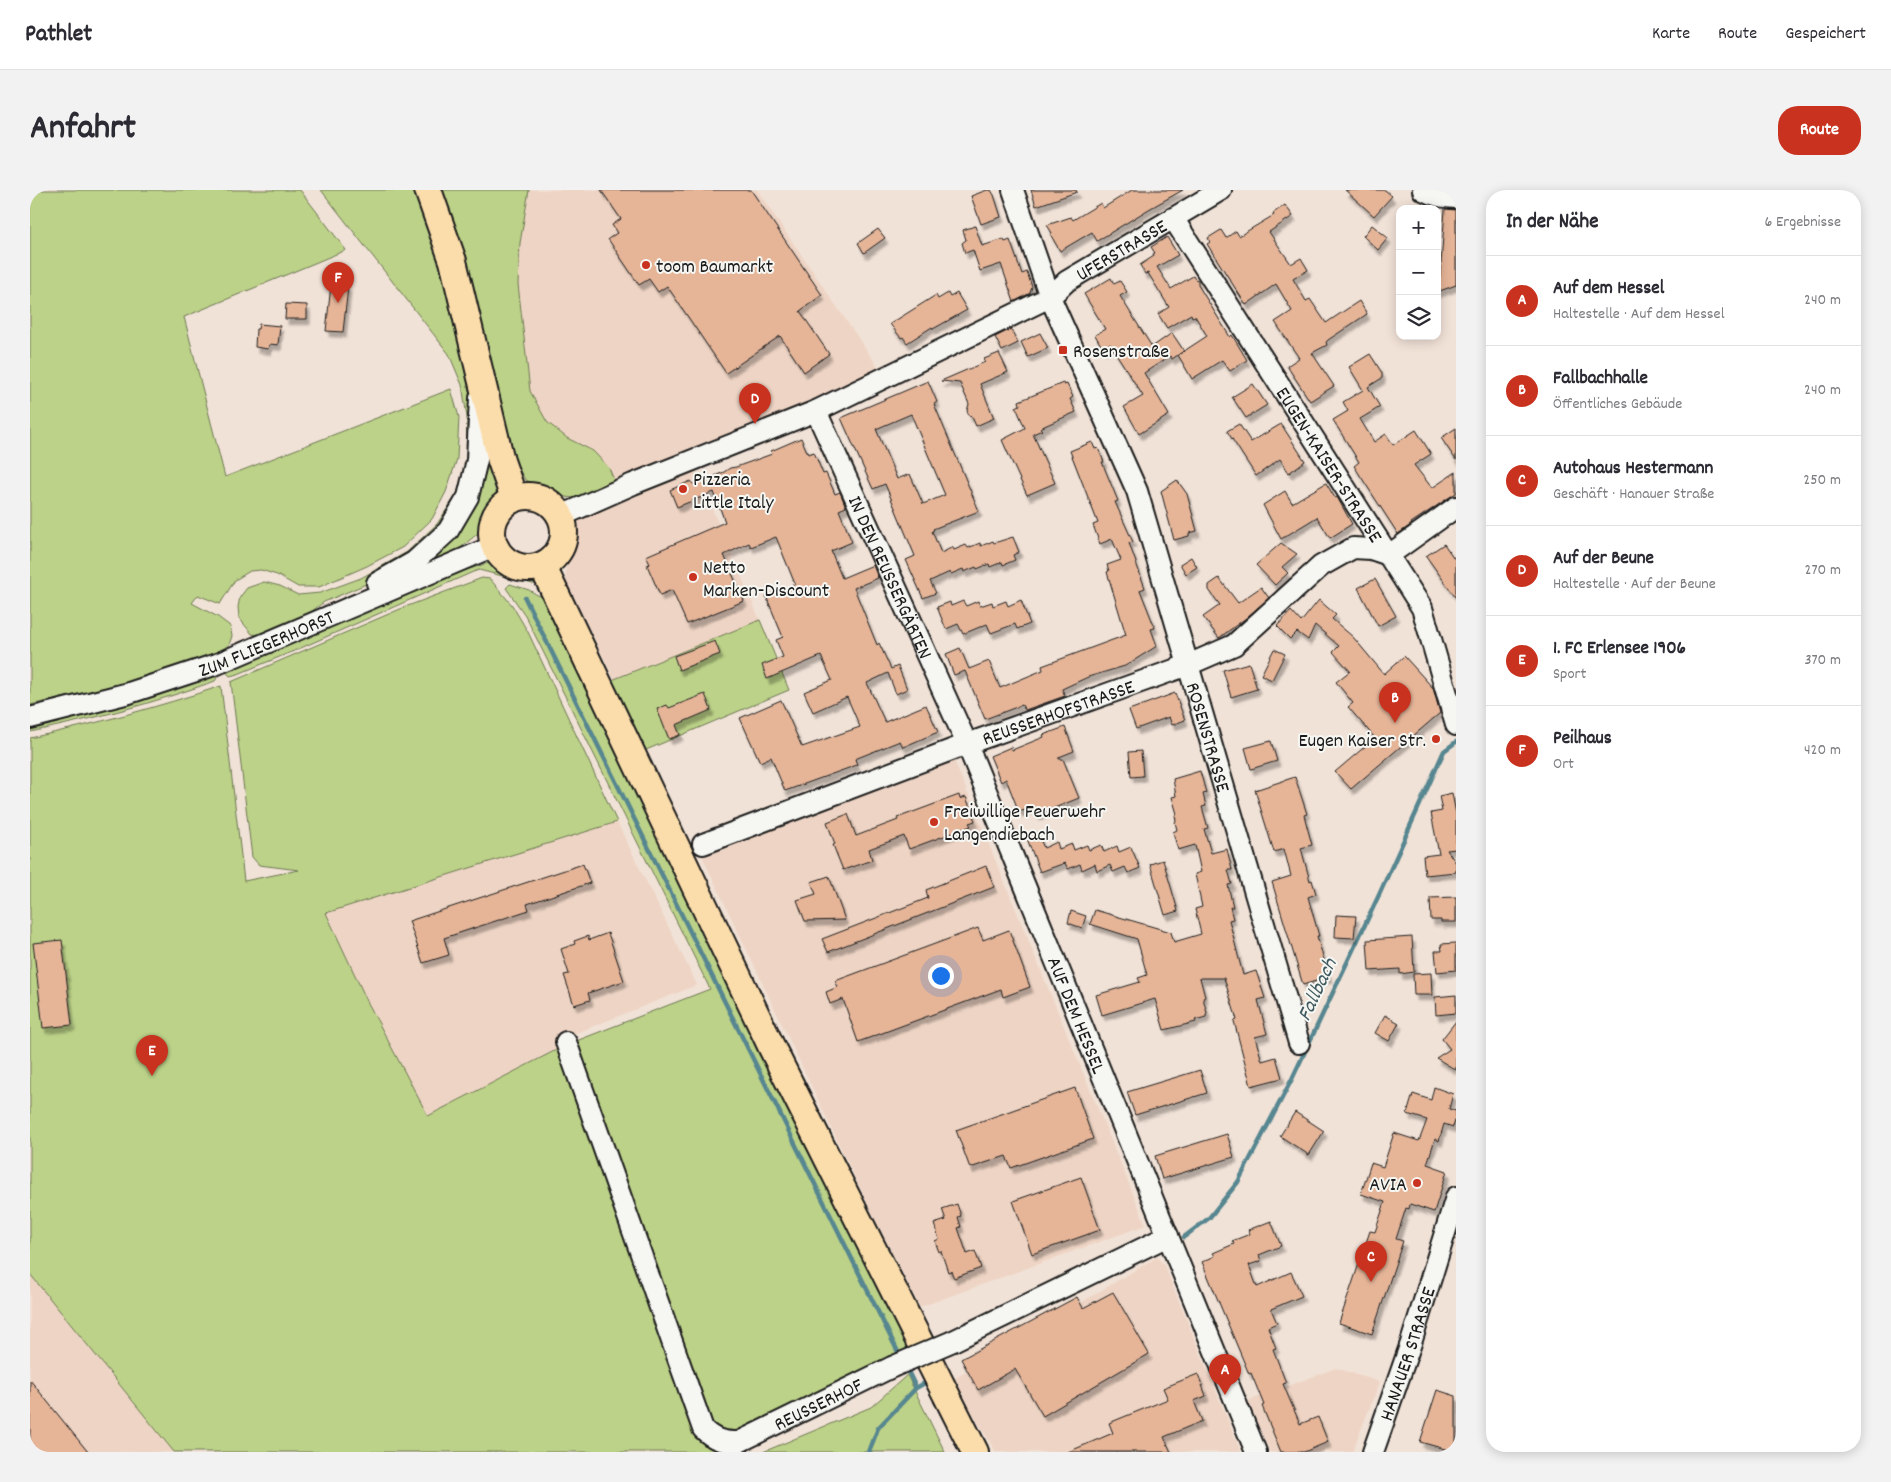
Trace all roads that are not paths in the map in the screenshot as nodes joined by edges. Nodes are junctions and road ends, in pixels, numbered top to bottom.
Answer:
1 (428, 190) edge
2 (1013, 190) edge
3 (1221, 190) edge
4 (1423, 190) edge
5 (1456, 198) edge
6 (1173, 218) junction
7 (1050, 297) junction
8 (481, 375) junction
9 (816, 411) junction
10 (514, 498) junction
11 (1456, 507) edge
12 (561, 516) junction
13 (494, 546) junction
14 (1389, 555) junction
15 (542, 566) junction
16 (314, 624) junction
17 (1188, 665) junction
18 (30, 718) edge
19 (1456, 725) edge
20 (967, 744) junction
21 (702, 844) dead end
22 (566, 1042) dead end
23 (1299, 1043) dead end
24 (1456, 1197) edge
25 (1168, 1236) junction
26 (942, 1386) junction
27 (968, 1452) edge
28 (975, 1452) edge
29 (1256, 1452) edge
30 (1373, 1452) edge

1 - 8 main road
2 - 7 street, ROSENSTRASSE
3 - 6 street, UFERSTRASSE
4 - 5 street
6 - 7 street, UFERSTRASSE
6 - 14 street, EUGEN-KAISER-STRASSE
7 - 9 street, UFERSTRASSE
7 - 17 street, ROSENSTRASSE
8 - 10 main road
8 - 16 street
9 - 12 street, UFERSTRASSE
9 - 20 street, IN DEN REUSSERGÄRTEN
10 - 12 main road
10 - 13 main road
11 - 14 street
12 - 15 main road
13 - 15 main road
13 - 16 street, ZUM FLIEGERHORST
14 - 17 street, REUSSERHOFSTRASSE
14 - 19 street, EUGEN-KAISER-STRASSE
15 - 26 main road
16 - 18 street, ZUM FLIEGERHORST
17 - 20 street, REUSSERHOFSTRASSE
17 - 23 street, ROSENSTRASSE
20 - 21 street, REUSSERHOFSTRASSE
20 - 25 street, AUF DEM HESSEL
22 - 25 street, REUSSERHOF, bridge
24 - 30 street, HANAUER STRASSE
25 - 29 street, AUF DEM HESSEL
26 - 27 main road
26 - 28 main road

